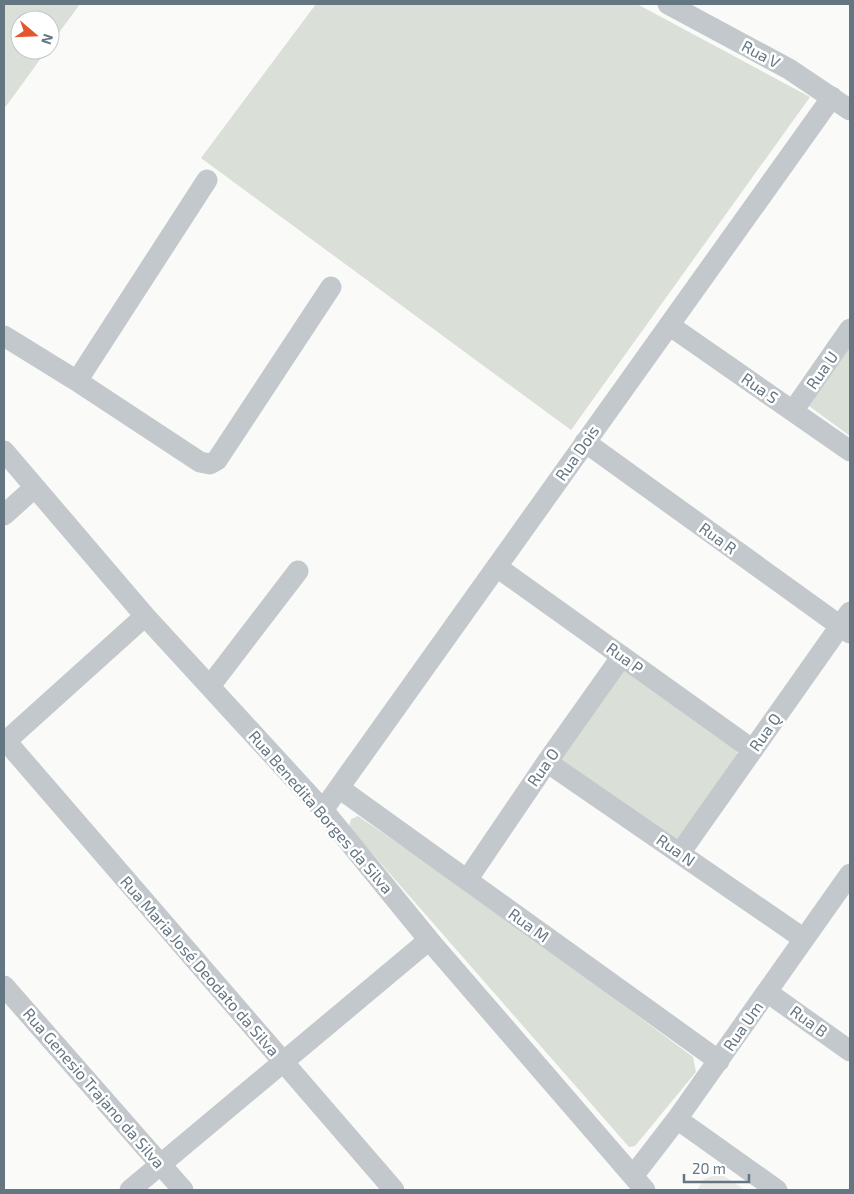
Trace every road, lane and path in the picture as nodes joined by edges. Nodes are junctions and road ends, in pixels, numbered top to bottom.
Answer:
1 (668, 4) edge
2 (832, 97) junction
3 (850, 110) edge
4 (207, 180) dead end
5 (331, 286) dead end
6 (669, 325) junction
7 (850, 329) edge
8 (4, 336) edge
9 (77, 381) junction
10 (793, 411) junction
11 (585, 442) junction
12 (4, 451) edge
13 (850, 451) edge
14 (34, 488) junction
15 (4, 514) edge
16 (497, 567) junction
17 (298, 571) dead end
18 (145, 616) junction
19 (847, 624) edge
20 (622, 656) junction
21 (210, 686) junction
22 (5, 742) edge
23 (753, 750) junction
24 (547, 762) junction
25 (339, 788) junction
26 (323, 810) junction
27 (680, 853) junction
28 (850, 874) edge
29 (467, 880) junction
30 (804, 939) junction
31 (429, 940) junction
32 (4, 986) edge
33 (767, 992) junction
34 (850, 1051) edge
35 (718, 1061) junction
36 (284, 1062) junction
37 (678, 1119) junction
38 (161, 1165) junction
39 (639, 1183) edge
40 (130, 1190) edge
41 (183, 1190) edge
42 (394, 1190) edge
43 (777, 1190) edge

1 - 2 street, Rua V
2 - 3 street, Rua V
2 - 6 street, Rua Dois
4 - 9 street
5 - 9 street
6 - 10 street, Rua S
6 - 11 street, Rua Dois
7 - 10 street, Rua U
8 - 9 street
10 - 13 street, Rua S
11 - 16 street, Rua Dois
11 - 19 street, Rua R
12 - 14 street, Rua Benedita Borges da Silva
14 - 15 street
14 - 18 street, Rua Benedita Borges da Silva
16 - 20 street, Rua P
16 - 25 street, Rua Dois
17 - 21 street
18 - 21 street, Rua Benedita Borges da Silva
18 - 22 street
19 - 23 street, Rua Q
20 - 23 street, Rua P
20 - 24 street, Rua O
21 - 26 street, Rua Benedita Borges da Silva
22 - 36 street, Rua Maria José Deodato da Silva
23 - 27 street, Rua Q
24 - 27 street, Rua N
24 - 29 street, Rua O
25 - 26 street, Rua Dois
25 - 29 street, Rua M
26 - 31 street, Rua Benedita Borges da Silva
27 - 30 street, Rua N
28 - 30 street, Rua Um
29 - 35 street, Rua M
30 - 33 street, Rua Um
31 - 36 street
31 - 39 street, Rua Benedita Borges da Silva
32 - 38 street, Rua Genesio Trajano da Silva
33 - 34 street, Rua B
33 - 35 street, Rua Um
35 - 37 street, Rua Um
36 - 38 street
36 - 42 street, Rua Maria José Deodato da Silva
37 - 39 street, Rua Um
37 - 43 street
38 - 40 street
38 - 41 street, Rua Genesio Trajano da Silva

